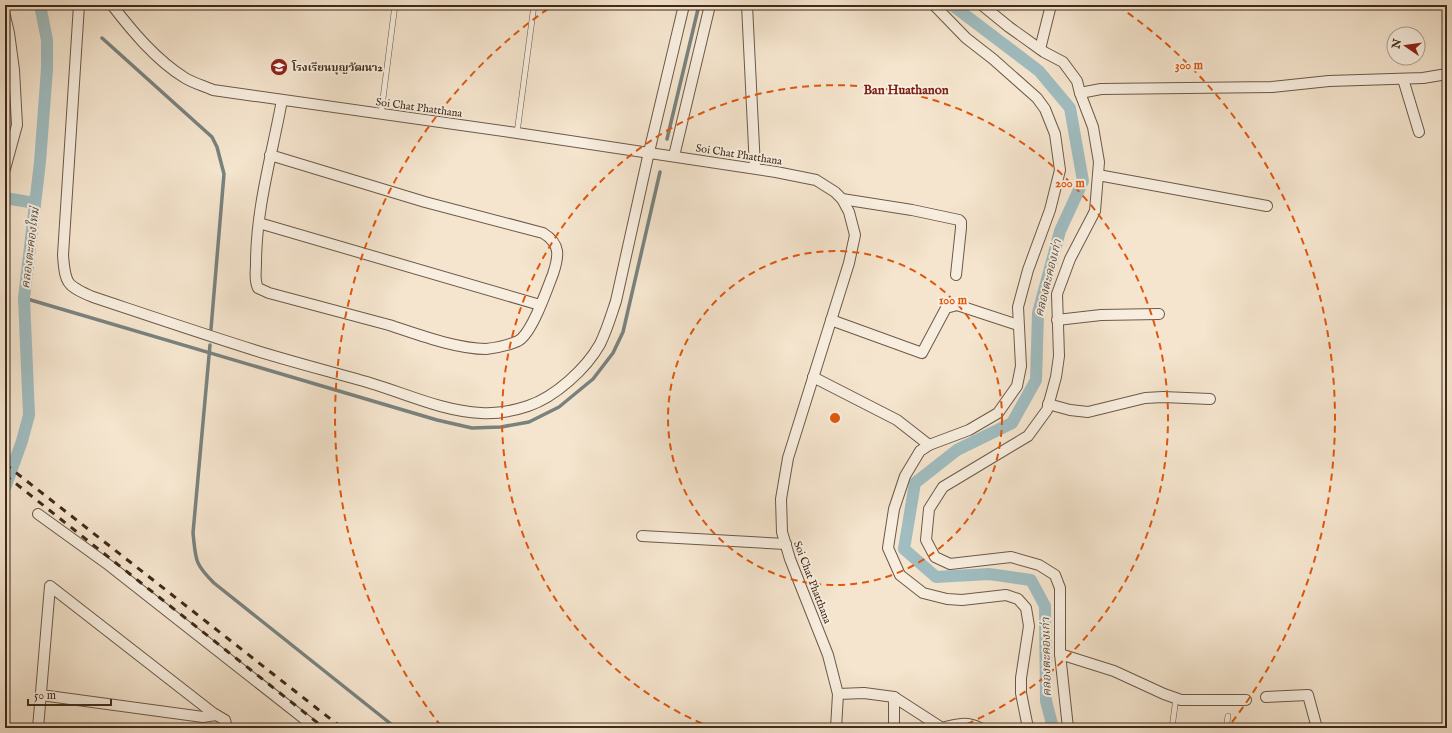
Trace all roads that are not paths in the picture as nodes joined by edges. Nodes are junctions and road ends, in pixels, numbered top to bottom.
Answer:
1 (78, 5) edge
2 (112, 5) edge
3 (395, 5) edge
4 (534, 5) edge
5 (684, 5) edge
6 (710, 5) edge
7 (747, 5) edge
8 (934, 5) edge
9 (982, 5) edge
10 (1051, 5) edge
11 (5, 16) edge
12 (1040, 49) junction
13 (1447, 74) edge
14 (1403, 79) junction
15 (1080, 93) junction
16 (282, 100) junction
17 (381, 114) junction
18 (1419, 132) dead end
19 (517, 133) junction
20 (649, 152) junction
21 (270, 155) junction
22 (674, 156) junction
23 (755, 168) junction
24 (5, 169) edge
25 (1098, 175) junction
26 (842, 199) junction
27 (1267, 206) dead end
28 (259, 224) junction
29 (956, 275) dead end
30 (540, 305) junction
31 (1159, 314) dead end
32 (831, 320) junction
33 (1058, 320) junction
34 (1018, 325) junction
35 (813, 377) junction
36 (1210, 399) dead end
37 (1048, 404) junction
38 (930, 445) junction
39 (38, 514) dead end
40 (642, 536) dead end
41 (786, 544) junction
42 (1060, 654) junction
43 (838, 694) junction
44 (41, 695) junction
45 (894, 697) junction
46 (1266, 697) dead end
47 (1176, 698) junction
48 (1246, 700) dead end
49 (216, 715) junction
50 (1228, 716) dead end
51 (38, 728) edge
52 (228, 728) edge
53 (316, 728) edge
54 (836, 728) edge
55 (894, 728) edge
56 (942, 728) edge
57 (980, 728) edge
58 (1028, 728) edge
59 (1068, 728) edge
60 (1172, 728) edge
61 (1226, 728) edge
62 (1317, 728) edge

1 - 20 street
2 - 16 street, Soi Chat Phatthana
3 - 17 lane
4 - 19 lane
5 - 20 street
6 - 22 street
7 - 23 street
8 - 34 street
9 - 12 street
10 - 12 street
11 - 24 street
12 - 15 street
13 - 14 street
14 - 15 street
14 - 18 street
15 - 25 street
16 - 17 street, Soi Chat Phatthana
16 - 21 street
17 - 19 street, Soi Chat Phatthana
19 - 20 street, Soi Chat Phatthana
20 - 22 street, Soi Chat Phatthana
21 - 28 street
21 - 30 street
22 - 23 street, Soi Chat Phatthana
23 - 26 street, Soi Chat Phatthana
25 - 27 street
25 - 33 street
26 - 29 street
26 - 32 street, Soi Chat Phatthana
28 - 30 street
28 - 30 street
31 - 33 street
32 - 34 street
32 - 35 street, Soi Chat Phatthana
33 - 37 street
34 - 38 street
35 - 38 street
35 - 41 street, Soi Chat Phatthana
36 - 37 street
37 - 42 street
38 - 58 street
39 - 53 street
40 - 41 street
41 - 43 street, Soi Chat Phatthana
42 - 47 street
42 - 59 street
43 - 45 street
43 - 54 street, Soi Chat Phatthana
44 - 49 street
44 - 49 street
44 - 51 street
45 - 55 street
45 - 56 street
46 - 62 street
47 - 48 street
47 - 60 lane
49 - 52 street
50 - 61 lane
56 - 57 street

